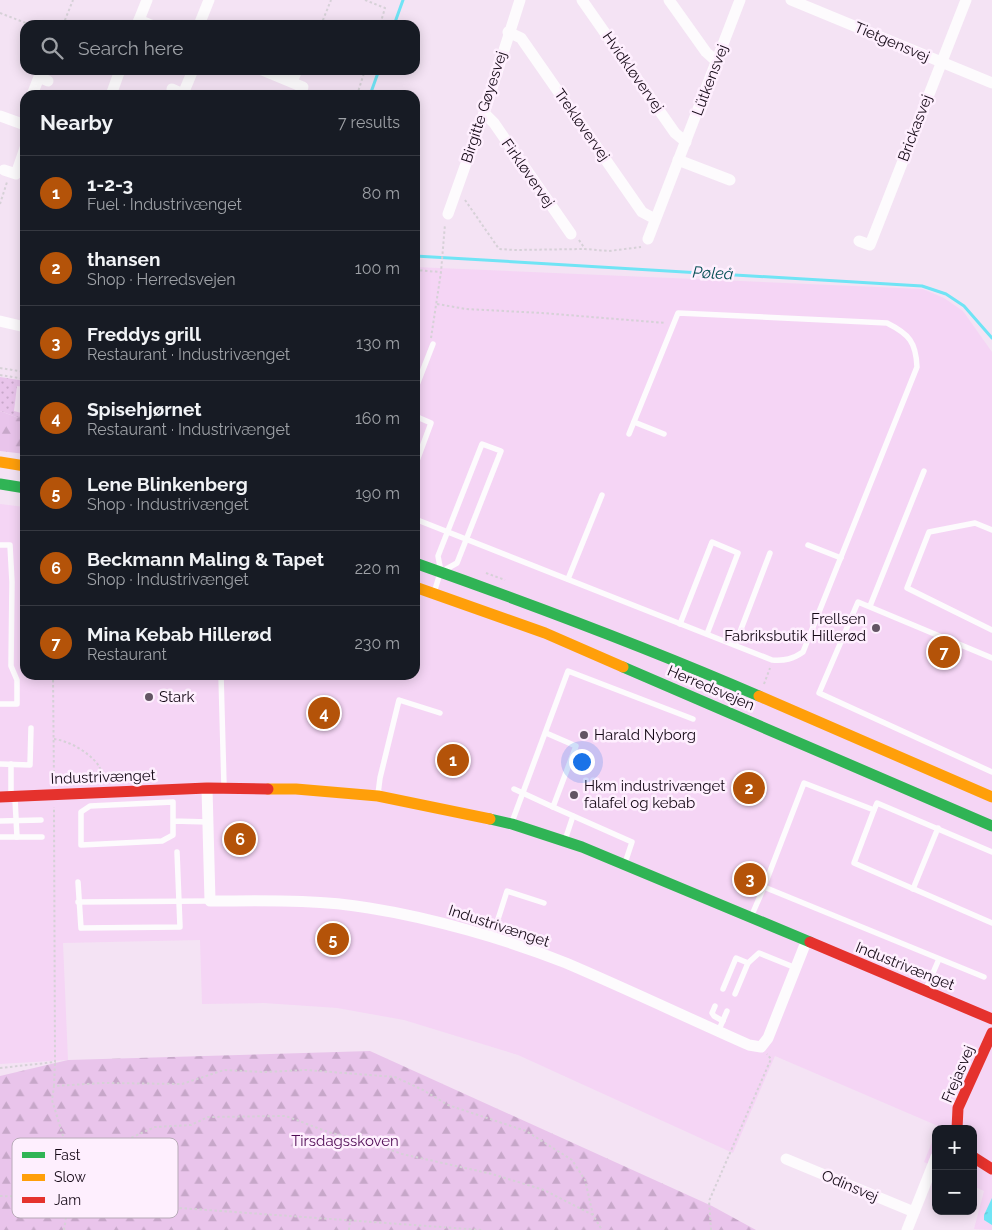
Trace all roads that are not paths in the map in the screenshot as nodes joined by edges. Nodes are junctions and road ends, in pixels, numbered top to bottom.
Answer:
1 (147, 0) edge
2 (209, 0) edge
3 (520, 0) edge
4 (582, 0) edge
5 (669, 0) edge
6 (740, 0) edge
7 (791, 0) edge
8 (966, 0) edge
9 (139, 20) edge
10 (201, 20) edge
11 (508, 32) junction
12 (716, 60) junction
13 (941, 62) junction
14 (118, 75) edge
15 (191, 75) edge
16 (274, 75) edge
17 (295, 75) edge
18 (48, 81) dead end
19 (292, 82) junction
20 (992, 83) edge
21 (34, 90) edge
22 (113, 90) edge
23 (185, 90) edge
24 (302, 90) edge
25 (484, 113) junction
26 (0, 116) edge
27 (20, 121) edge
28 (686, 142) junction
29 (678, 160) junction
30 (20, 162) edge
31 (7, 171) road end
32 (730, 180) dead end
33 (448, 214) road end
34 (655, 219) junction
35 (570, 233) road end
36 (648, 239) road end
37 (859, 241) dead end
38 (0, 321) edge
39 (20, 326) edge
40 (434, 344) road end
41 (420, 378) edge
42 (420, 418) edge
43 (634, 422) junction
44 (629, 434) dead end
45 (664, 434) dead end
46 (420, 453) edge
47 (0, 462) edge
48 (20, 465) edge
49 (924, 471) dead end
50 (0, 484) edge
51 (20, 487) edge
52 (602, 496) dead end
53 (420, 521) edge
54 (992, 530) edge
55 (448, 532) junction
56 (466, 539) junction
57 (0, 545) edge
58 (808, 545) dead end
59 (770, 553) dead end
60 (841, 558) junction
61 (420, 565) edge
62 (441, 572) junction
63 (568, 580) junction
64 (420, 589) edge
65 (434, 593) junction
66 (870, 606) junction
67 (680, 624) junction
68 (992, 630) edge
69 (706, 634) junction
70 (735, 646) junction
71 (992, 658) edge
72 (221, 680) edge
73 (0, 704) edge
74 (440, 713) dead end
75 (693, 719) dead end
76 (31, 728) dead end
77 (546, 733) junction
78 (0, 764) edge
79 (11, 764) junction
80 (992, 772) edge
81 (207, 788) junction
82 (224, 788) junction
83 (514, 789) dead end
84 (90, 793) junction
85 (522, 793) junction
86 (9, 796) edge
87 (378, 796) junction
88 (992, 797) edge
89 (90, 806) junction
90 (553, 807) junction
91 (874, 810) junction
92 (573, 816) junction
93 (41, 820) dead end
94 (0, 821) edge
95 (16, 821) junction
96 (173, 821) junction
97 (208, 822) junction
98 (512, 824) junction
99 (992, 826) edge
100 (938, 828) junction
101 (42, 836) dead end
102 (0, 837) edge
103 (17, 837) junction
104 (565, 841) junction
105 (177, 852) dead end
106 (992, 852) edge
107 (624, 865) junction
108 (78, 882) dead end
109 (764, 887) junction
110 (913, 889) junction
111 (179, 901) junction
112 (210, 901) junction
113 (78, 902) junction
114 (544, 903) dead end
115 (751, 919) junction
116 (992, 923) edge
117 (492, 938) junction
118 (806, 942) junction
119 (939, 959) junction
120 (748, 962) junction
121 (796, 968) junction
122 (984, 977) dead end
123 (723, 989) dead end
124 (925, 991) junction
125 (735, 994) dead end
126 (715, 1006) dead end
127 (727, 1012) dead end
128 (992, 1019) edge
129 (721, 1026) junction
130 (992, 1033) edge
131 (957, 1125) edge
132 (786, 1159) dead end
133 (977, 1160) edge
134 (932, 1167) edge
135 (992, 1169) edge
136 (914, 1212) junction
137 (907, 1230) edge

1 - 9 street
2 - 10 street
3 - 11 street, Birgitte Gøyesvej
4 - 28 street, Hvidkløvervej
5 - 12 street
6 - 12 street, Lütkensvej
7 - 13 street, Tietgensvej
8 - 13 street, Brickasvej
11 - 25 street, Birgitte Gøyesvej
11 - 34 street, Trekløvervej
12 - 28 street, Lütkensvej
13 - 20 street, Tietgensvej
13 - 37 street, Brickasvej
14 - 22 street
15 - 23 street
16 - 19 street
17 - 19 street
18 - 21 street
19 - 24 street
25 - 33 street, Birgitte Gøyesvej
25 - 35 street, Firkløvervej
26 - 27 street
28 - 29 street, Lütkensvej
29 - 32 street
29 - 34 street, Lütkensvej
30 - 31 street
34 - 36 street, Lütkensvej
38 - 39 street
40 - 41 lane
42 - 46 lane
43 - 44 lane
43 - 45 lane
43 - 60 lane
47 - 48 street
49 - 66 lane
50 - 51 street
52 - 63 lane
53 - 55 lane
54 - 68 lane
55 - 56 lane
55 - 56 lane
55 - 62 lane
56 - 62 lane
56 - 63 lane
57 - 73 lane
58 - 60 lane
59 - 70 lane
60 - 70 lane
61 - 62 street, Herredsvejen
62 - 65 lane
62 - 88 street, Herredsvejen
63 - 67 lane
64 - 65 street, Herredsvejen
65 - 99 street, Herredsvejen
66 - 71 lane
66 - 80 lane
67 - 69 lane
67 - 69 lane
69 - 70 lane
72 - 82 lane
74 - 87 lane
75 - 77 lane
76 - 79 lane
77 - 85 lane
77 - 90 lane
78 - 79 lane
79 - 86 lane
81 - 82 street, Industrivænget
81 - 84 street, Industrivænget
81 - 97 street
82 - 87 street, Industrivænget
83 - 85 lane
84 - 86 street, Industrivænget
84 - 89 lane
85 - 90 lane
85 - 98 lane
86 - 95 lane
87 - 98 street, Industrivænget
89 - 96 lane
89 - 96 lane
90 - 92 lane
91 - 100 lane
91 - 109 lane
91 - 110 lane
92 - 104 lane
92 - 107 lane
93 - 95 lane
94 - 95 lane
95 - 103 lane
96 - 97 lane
97 - 112 street
98 - 104 street, Industrivænget
100 - 106 lane
100 - 110 lane
101 - 103 lane
102 - 103 lane
104 - 107 street, Industrivænget
105 - 111 lane
107 - 115 street, Industrivænget
108 - 113 lane
109 - 115 lane
109 - 119 lane
110 - 116 lane
111 - 112 lane
111 - 113 lane
111 - 113 lane
112 - 117 street, Industrivænget
114 - 117 lane
115 - 118 street, Industrivænget
117 - 129 street, Industrivænget
118 - 121 street
118 - 124 street, Industrivænget
119 - 122 lane
119 - 124 lane
120 - 121 lane
120 - 123 lane
120 - 125 lane
121 - 129 street, Industrivænget
124 - 128 street, Industrivænget
126 - 129 lane
127 - 129 lane
130 - 131 street, Frejasvej
132 - 136 street, Odinsvej
133 - 135 street
134 - 136 street
136 - 137 street

